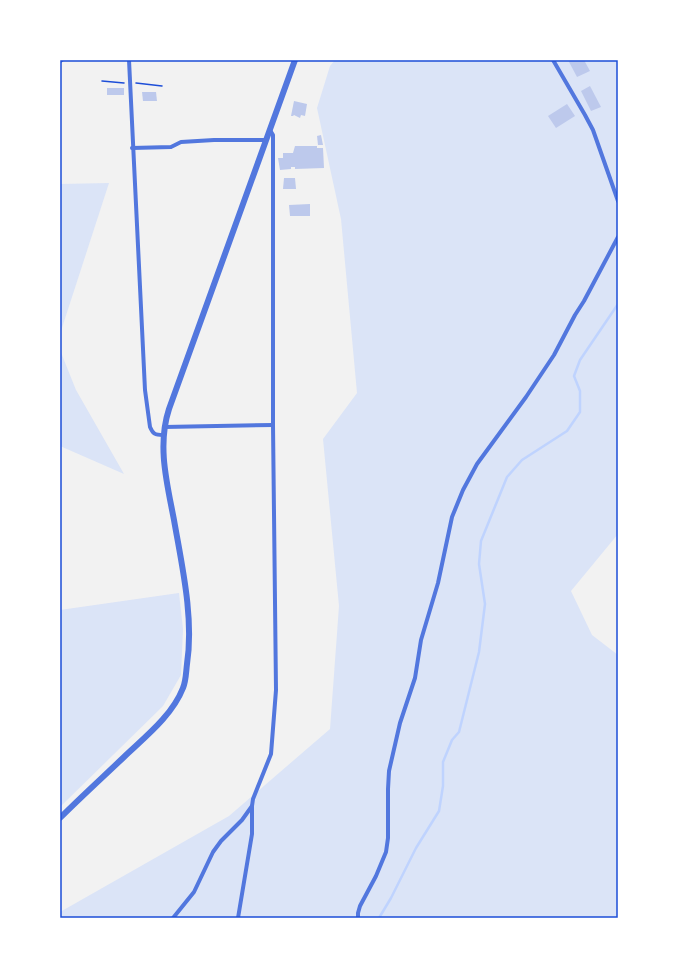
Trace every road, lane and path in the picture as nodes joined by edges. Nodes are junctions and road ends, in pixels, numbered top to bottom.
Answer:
1 (129, 60) edge
2 (295, 60) edge
3 (553, 60) edge
4 (270, 130) junction
5 (266, 140) junction
6 (132, 148) junction
7 (618, 201) edge
8 (618, 237) edge
9 (273, 424) junction
10 (164, 427) junction
11 (163, 435) junction
12 (252, 806) junction
13 (60, 818) edge
14 (173, 918) edge
15 (238, 918) edge
16 (358, 918) edge

1 - 6 street
2 - 4 street
3 - 7 street
4 - 5 street
4 - 9 street
5 - 6 street
5 - 10 street
6 - 11 street
8 - 16 street
9 - 10 street
9 - 12 street
10 - 11 street
11 - 13 street
12 - 14 street
12 - 15 street

